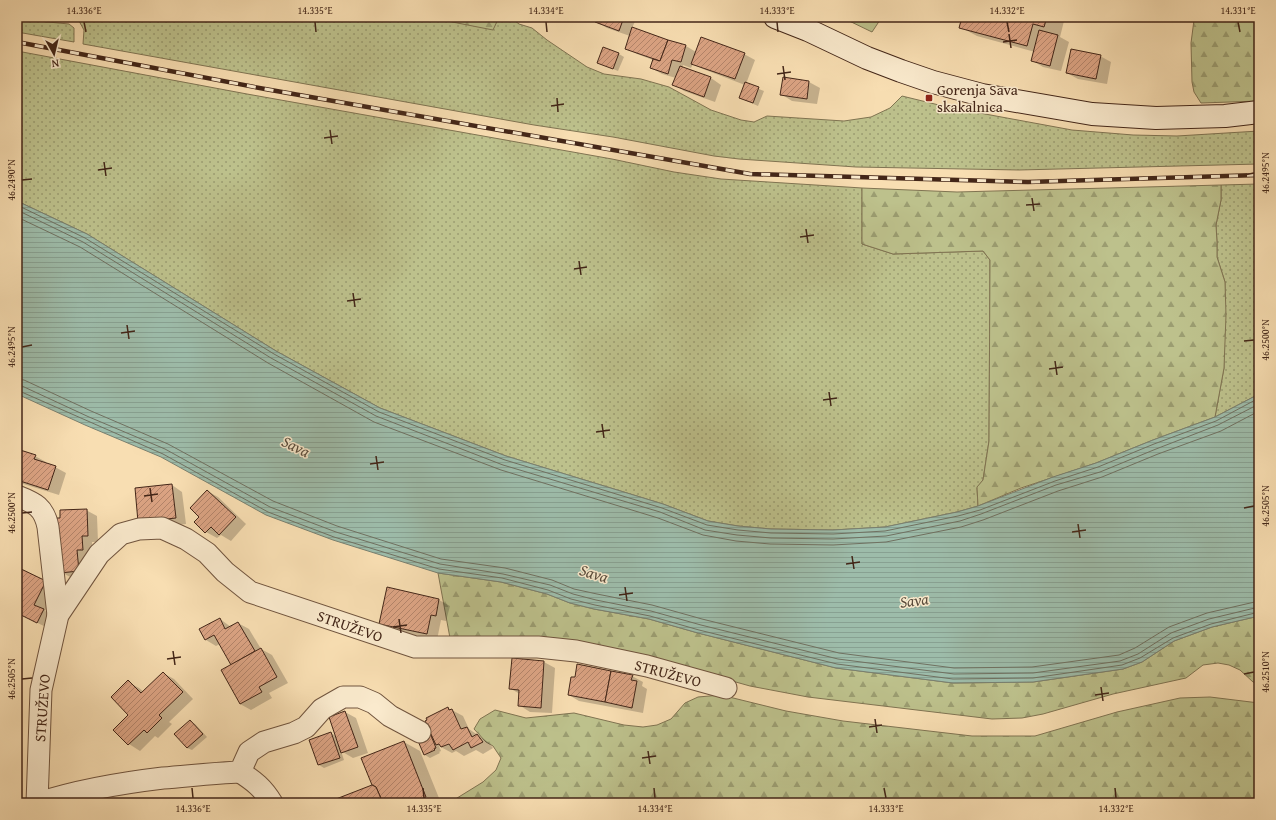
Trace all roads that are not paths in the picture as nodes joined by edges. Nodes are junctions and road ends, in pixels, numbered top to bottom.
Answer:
1 (775, 17) edge
2 (1259, 112) edge
3 (17, 496) edge
4 (58, 615) junction
5 (726, 688) dead end
6 (420, 732) dead end
7 (240, 772) junction
8 (38, 803) edge
9 (272, 803) edge

1 - 2 street
3 - 4 street, STRUŽEVO
4 - 5 street, STRUŽEVO
4 - 8 street, STRUŽEVO
6 - 7 street
7 - 8 street, STRUŽEVO
7 - 9 street

